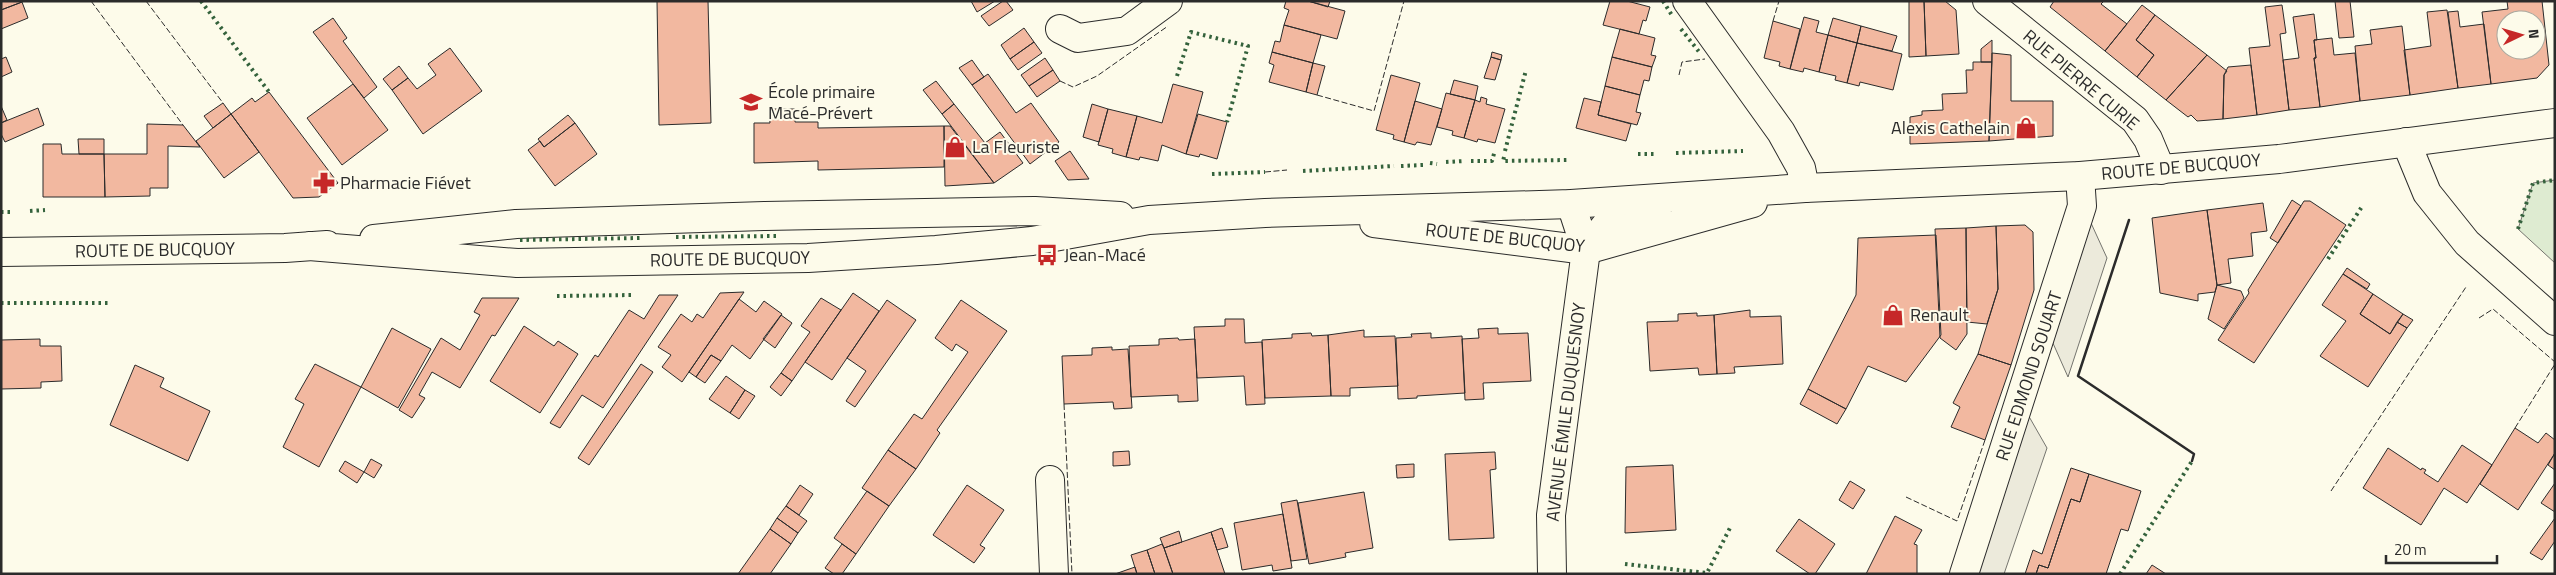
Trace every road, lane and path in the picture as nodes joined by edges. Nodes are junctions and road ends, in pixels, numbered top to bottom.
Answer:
1 (1168, 1) edge
2 (1687, 1) edge
3 (1987, 1) edge
4 (1060, 29) dead end
5 (2555, 123) edge
6 (2406, 142) junction
7 (2161, 170) junction
8 (2080, 176) junction
9 (1805, 188) junction
10 (1674, 197) junction
11 (1571, 204) junction
12 (1288, 212) junction
13 (1149, 220) junction
14 (309, 246) junction
15 (1586, 250) junction
16 (1, 252) edge
17 (2555, 321) edge
18 (1050, 480) dead end
19 (1054, 574) edge
20 (1552, 574) edge
21 (1964, 574) edge

1 - 4 main road
2 - 9 main road
3 - 7 main road, RUE PIERRE CURIE
5 - 6 main road, ROUTE DE BUCQUOY
6 - 7 main road, ROUTE DE BUCQUOY
6 - 17 main road
7 - 8 main road, ROUTE DE BUCQUOY
8 - 9 main road, ROUTE DE BUCQUOY
8 - 21 main road, RUE EDMOND SOUART
9 - 10 main road, ROUTE DE BUCQUOY
9 - 15 main road, ROUTE DE BUCQUOY
10 - 11 main road, ROUTE DE BUCQUOY
10 - 15 main road
11 - 12 main road, ROUTE DE BUCQUOY
11 - 15 main road
12 - 13 main road, ROUTE DE BUCQUOY
12 - 15 main road, ROUTE DE BUCQUOY
13 - 14 main road, ROUTE DE BUCQUOY
13 - 14 main road, ROUTE DE BUCQUOY
14 - 16 main road, ROUTE DE BUCQUOY
15 - 20 main road, AVENUE ÉMILE DUQUESNOY
18 - 19 main road

